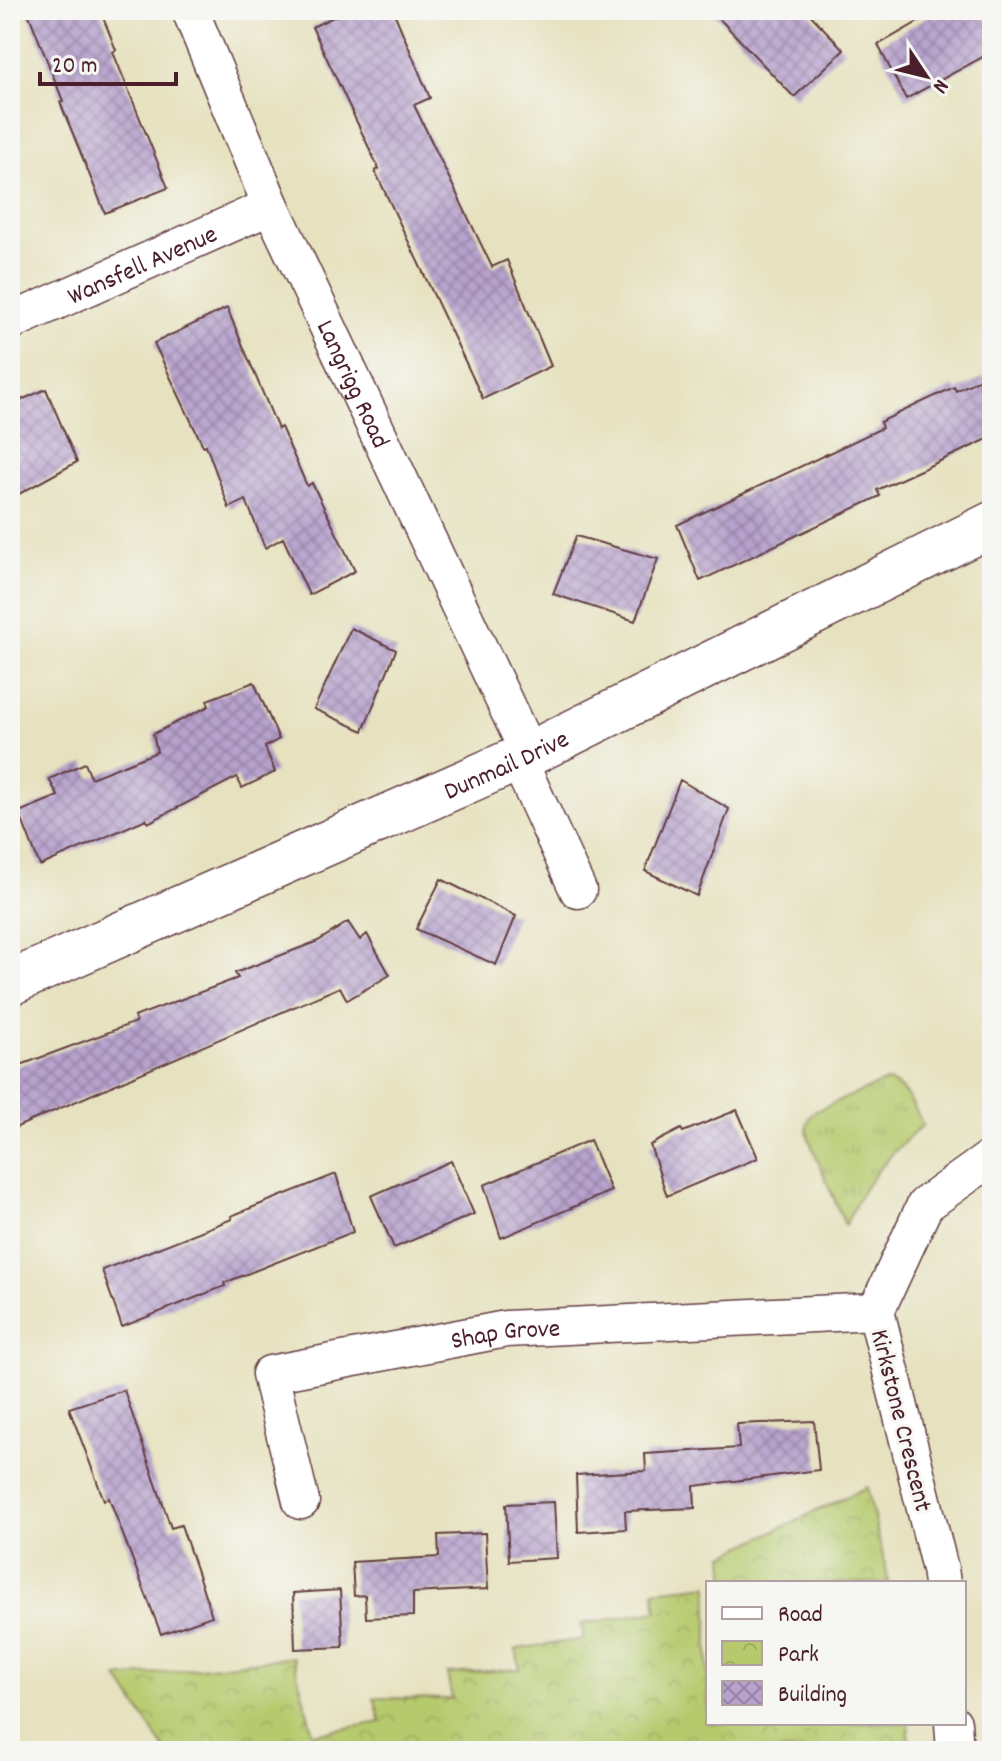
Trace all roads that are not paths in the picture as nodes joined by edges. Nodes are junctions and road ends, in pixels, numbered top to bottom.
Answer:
1 (190, 10) edge
2 (271, 206) junction
3 (10, 322) edge
4 (992, 524) edge
5 (523, 757) junction
6 (578, 890) dead end
7 (10, 983) edge
8 (992, 1157) edge
9 (876, 1311) junction
10 (301, 1501) dead end
11 (942, 1581) edge
12 (953, 1725) edge
13 (955, 1751) edge

1 - 2 street, Langrigg Road
2 - 3 street, Wansfell Avenue
2 - 5 street, Langrigg Road
4 - 5 street, Dunmail Drive
5 - 6 street, Langrigg Road
5 - 7 street, Dunmail Drive
8 - 9 street, Kirkstone Crescent
9 - 10 street, Shap Grove
9 - 11 street, Kirkstone Crescent
12 - 13 street

